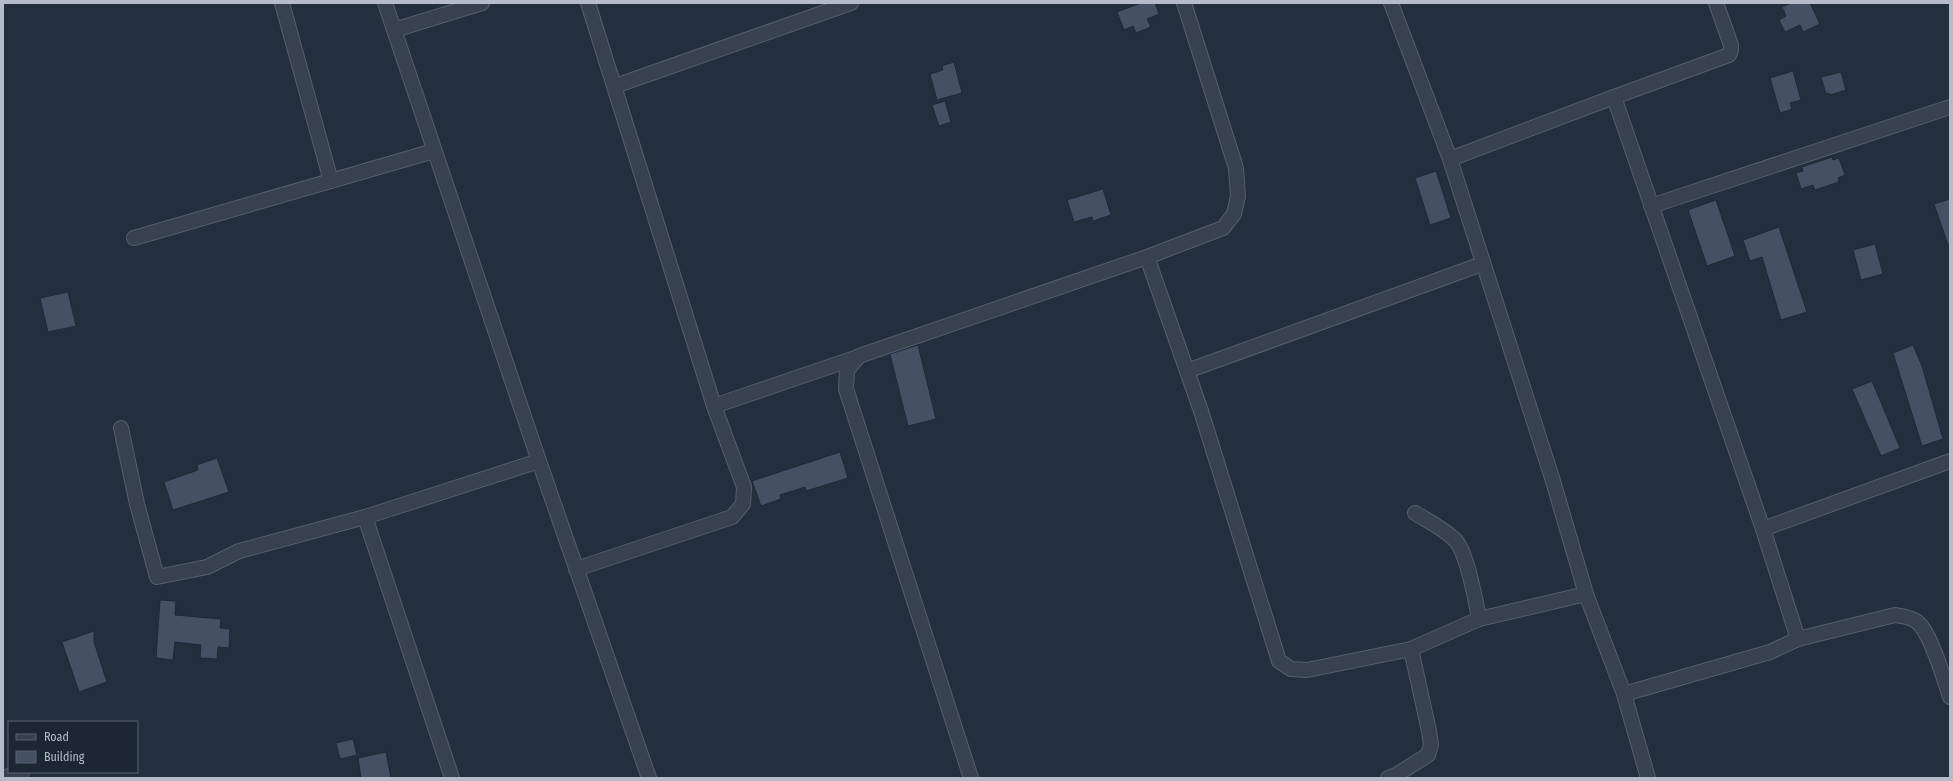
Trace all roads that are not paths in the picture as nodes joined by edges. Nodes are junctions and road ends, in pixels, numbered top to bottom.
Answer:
1 (282, 3) edge
2 (385, 3) edge
3 (482, 3) edge
4 (588, 3) edge
5 (851, 3) edge
6 (1184, 3) edge
7 (1391, 3) edge
8 (1716, 3) edge
9 (394, 30) junction
10 (614, 86) junction
11 (1614, 97) junction
12 (1950, 107) edge
13 (434, 151) junction
14 (1450, 159) junction
15 (331, 181) junction
16 (1651, 206) junction
17 (134, 238) dead end
18 (1147, 257) junction
19 (1482, 264) junction
20 (859, 356) junction
21 (1187, 370) junction
22 (714, 406) junction
23 (121, 428) dead end
24 (539, 461) junction
25 (1950, 462) edge
26 (1415, 513) dead end
27 (366, 517) junction
28 (1763, 529) junction
29 (576, 569) junction
30 (1586, 594) junction
31 (1479, 619) junction
32 (1798, 639) junction
33 (1410, 650) junction
34 (1624, 694) junction
35 (1950, 697) edge
36 (19, 773) edge
37 (3, 778) edge
38 (452, 778) edge
39 (649, 778) edge
40 (971, 778) edge
41 (1388, 778) edge
42 (1648, 778) edge

1 - 15 street
2 - 9 street
3 - 9 street
4 - 10 street
5 - 10 street
6 - 18 street
7 - 14 street
8 - 11 street
9 - 13 street
10 - 22 street
11 - 14 street
11 - 16 street
12 - 16 street
13 - 15 street
13 - 24 street
14 - 19 street
15 - 17 street
16 - 28 street
18 - 20 street
18 - 21 street
19 - 21 street
19 - 30 street
20 - 22 street
20 - 40 street
21 - 33 street
22 - 29 street
23 - 27 street
24 - 27 street
24 - 29 street
25 - 28 street
26 - 31 street
27 - 38 street
28 - 32 street
29 - 39 street
30 - 31 street
30 - 34 street
31 - 33 street
32 - 34 street
32 - 35 street
33 - 41 street
34 - 42 street
36 - 37 street

